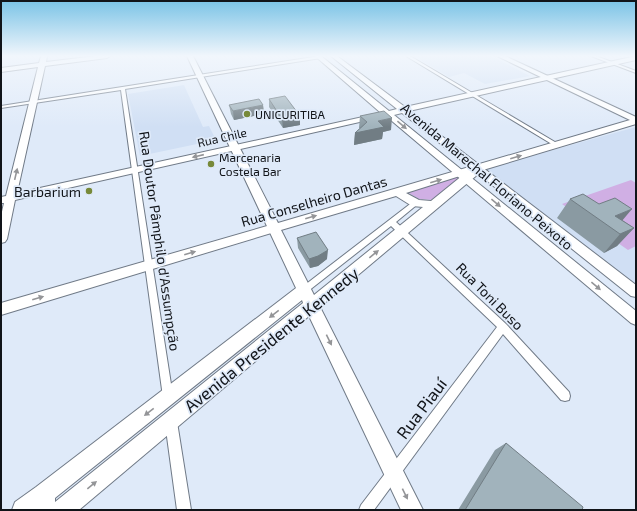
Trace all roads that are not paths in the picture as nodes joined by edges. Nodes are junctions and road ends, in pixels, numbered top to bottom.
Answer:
1 (38, 80) edge
2 (175, 80) edge
3 (202, 80) edge
4 (347, 80) edge
5 (365, 80) edge
6 (448, 80) edge
7 (540, 80) edge
8 (552, 80) edge
9 (123, 88) junction
10 (473, 95) junction
11 (33, 102) junction
12 (1, 107) edge
13 (405, 110) junction
14 (388, 114) junction
15 (636, 121) edge
16 (556, 145) junction
17 (236, 148) junction
18 (479, 168) junction
19 (135, 170) junction
20 (463, 176) junction
21 (397, 192) junction
22 (6, 199) edge
23 (416, 202) junction
24 (434, 205) junction
25 (391, 222) junction
26 (274, 228) junction
27 (402, 231) junction
28 (1, 239) edge
29 (149, 266) junction
30 (636, 292) edge
31 (308, 297) junction
32 (1, 309) edge
33 (636, 319) edge
34 (503, 327) junction
35 (217, 358) junction
36 (230, 372) junction
37 (565, 396) dead end
38 (168, 398) junction
39 (171, 421) junction
40 (394, 472) junction
41 (45, 502) edge
42 (23, 510) edge
43 (62, 510) edge
44 (184, 510) edge
45 (366, 510) edge
46 (412, 510) edge

1 - 11 street
2 - 9 street
3 - 17 main road
4 - 14 street, Avenida Marechal Floriano Peixoto
5 - 13 street, Avenida Marechal Floriano Peixoto
6 - 10 street
7 - 10 street, Rua Chile
8 - 15 main road
9 - 11 street
9 - 19 street, Rua Doutor Pâmphilo d'Assumpção
10 - 13 street, Rua Chile
10 - 16 street
11 - 12 street
22 -> 11 street
13 - 14 street, Rua Chile
13 - 18 street, Avenida Marechal Floriano Peixoto
14 - 17 street, Rua Chile
14 -> 20 street, Avenida Marechal Floriano Peixoto
15 - 16 main road
18 -> 16 main road
17 -> 19 street, Rua Chile
17 - 26 main road
18 - 20 main road, Avenida Presidente Kennedy
18 - 30 street, Avenida Marechal Floriano Peixoto
19 - 22 street, Rua Chile
19 - 29 street, Rua Doutor Pâmphilo d'Assumpção
21 -> 20 main road, Rua Conselheiro Dantas
20 - 24 main road, Avenida Presidente Kennedy
20 -> 33 street, Avenida Marechal Floriano Peixoto
21 - 23 main road
26 -> 21 main road, Rua Conselheiro Dantas
22 - 28 street
23 - 24 main road
23 - 25 street, Avenida Presidente Kennedy
24 - 27 main road, Avenida Presidente Kennedy
25 - 27 street, Rua Toni Buso
25 - 31 street, Avenida Presidente Kennedy
29 -> 26 street, Rua Conselheiro Dantas
26 - 31 main road
31 -> 27 main road, Avenida Presidente Kennedy
27 - 34 street, Rua Toni Buso
32 -> 29 street, Rua Conselheiro Dantas
29 - 38 street, Rua Doutor Pâmphilo d'Assumpção
31 -> 35 main road, Avenida Presidente Kennedy
31 - 36 main road, Avenida Presidente Kennedy
31 -> 40 main road
34 - 37 street, Rua Toni Buso
34 - 40 street, Rua Piauí
35 - 36 main road
35 - 38 main road, Avenida Presidente Kennedy
36 - 39 main road, Avenida Presidente Kennedy
38 -> 41 main road, Avenida Presidente Kennedy
43 -> 39 main road, Avenida Presidente Kennedy
39 - 44 street
40 - 45 street, Rua Piauí
40 -> 46 main road
41 - 42 main road, Avenida Presidente Kennedy

